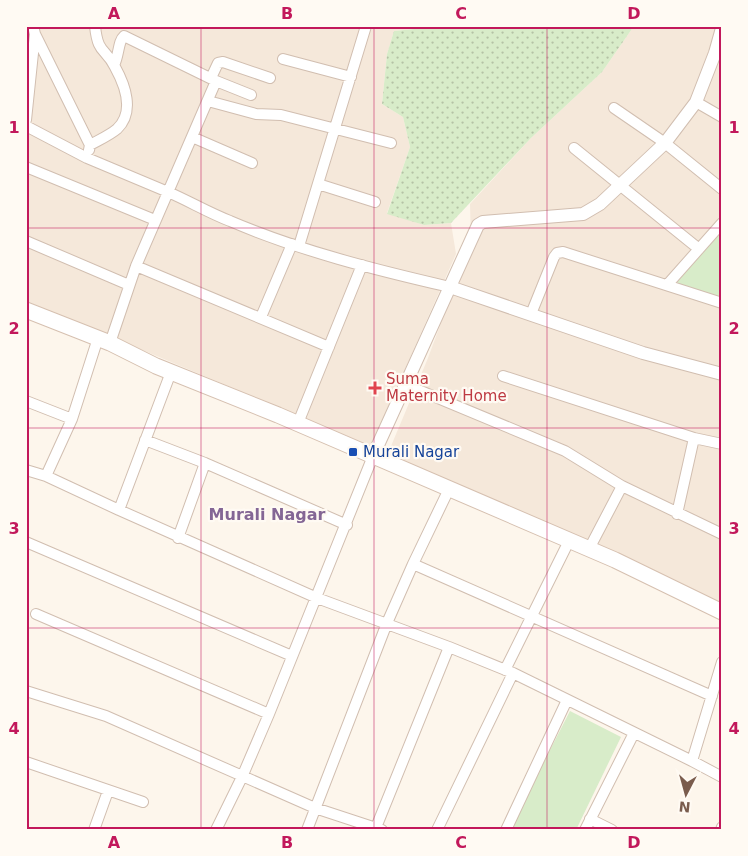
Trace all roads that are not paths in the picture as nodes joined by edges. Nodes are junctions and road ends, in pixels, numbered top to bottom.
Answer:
1 (95, 26) edge
2 (366, 26) edge
3 (722, 28) edge
4 (34, 30) edge
5 (719, 50) edge
6 (283, 60) dead end
7 (114, 65) junction
8 (351, 77) junction
9 (270, 78) dead end
10 (214, 80) junction
11 (251, 95) dead end
12 (208, 101) junction
13 (696, 102) junction
14 (614, 108) dead end
15 (722, 117) edge
16 (26, 120) edge
17 (26, 126) edge
18 (334, 128) junction
19 (192, 137) junction
20 (391, 143) dead end
21 (665, 143) junction
22 (90, 145) junction
23 (574, 148) dead end
24 (87, 158) junction
25 (252, 163) dead end
26 (26, 167) edge
27 (318, 184) junction
28 (621, 186) junction
29 (722, 189) edge
30 (168, 192) junction
31 (375, 202) dead end
32 (155, 220) junction
33 (722, 223) edge
34 (26, 240) edge
35 (296, 245) junction
36 (699, 249) junction
37 (362, 265) junction
38 (136, 266) junction
39 (129, 285) junction
40 (667, 285) junction
41 (450, 288) junction
42 (722, 303) edge
43 (26, 310) edge
44 (531, 314) junction
45 (261, 317) junction
46 (104, 340) junction
47 (328, 347) junction
48 (171, 372) junction
49 (722, 374) edge
50 (503, 376) dead end
51 (404, 384) junction
52 (26, 401) edge
53 (72, 419) junction
54 (298, 423) junction
55 (694, 438) junction
56 (145, 440) junction
57 (722, 444) edge
58 (373, 456) junction
59 (205, 463) junction
60 (26, 470) edge
61 (46, 476) junction
62 (622, 486) junction
63 (449, 489) junction
64 (120, 510) junction
65 (677, 514) junction
66 (347, 526) junction
67 (722, 534) edge
68 (178, 538) junction
69 (26, 542) edge
70 (569, 542) junction
71 (589, 549) junction
72 (412, 564) junction
73 (317, 598) junction
74 (722, 612) edge
75 (36, 614) dead end
76 (532, 616) junction
77 (387, 623) junction
78 (450, 646) junction
79 (292, 656) junction
80 (722, 662) edge
81 (509, 672) junction
82 (26, 690) edge
83 (712, 696) junction
84 (567, 700) junction
85 (269, 714) junction
86 (634, 733) junction
87 (692, 761) junction
88 (26, 762) edge
89 (242, 777) junction
90 (722, 777) edge
91 (108, 791) junction
92 (143, 802) dead end
93 (315, 808) junction
94 (590, 818) junction
95 (378, 829) edge
96 (94, 830) edge
97 (216, 830) edge
98 (307, 830) edge
99 (437, 830) edge
100 (506, 830) edge
101 (585, 830) edge
102 (612, 830) edge

1 - 7 street
2 - 8 street
3 - 5 street
4 - 16 street
4 - 22 street
5 - 13 street
6 - 8 street
7 - 10 street
7 - 22 street
8 - 18 street
9 - 10 street
10 - 11 street
10 - 12 street
12 - 18 street
12 - 19 street
13 - 15 street
13 - 21 street
14 - 21 street
17 - 24 street
18 - 20 street
18 - 27 street
19 - 25 street
19 - 30 street
21 - 28 street
21 - 29 street
22 - 24 street
23 - 28 street
24 - 30 street
26 - 32 street
27 - 31 street
27 - 35 street
28 - 36 street
28 - 41 street
30 - 32 street
30 - 35 street
32 - 38 street
33 - 36 street
34 - 39 street
35 - 37 street
35 - 45 street
36 - 40 street
37 - 41 street
37 - 47 street
38 - 39 street
38 - 45 street
39 - 46 street
40 - 42 street
40 - 44 street
41 - 44 street
41 - 51 street
43 - 46 main road
44 - 49 street
45 - 47 street
46 - 48 main road
46 - 53 street
47 - 54 street
48 - 54 main road
48 - 56 street
50 - 55 street
51 - 58 street
51 - 62 street
52 - 53 street
53 - 61 street
54 - 58 main road
55 - 57 street
55 - 65 street
56 - 59 street
56 - 64 street
58 - 63 main road
58 - 66 street
59 - 66 street
59 - 68 street
60 - 61 street
61 - 64 street
62 - 65 street
62 - 71 street
63 - 70 main road
63 - 72 street
64 - 68 street
65 - 67 street
66 - 73 street
68 - 73 street
69 - 79 street
70 - 71 main road
70 - 76 street
71 - 74 main road
72 - 76 street
72 - 77 street
73 - 77 street
73 - 79 street
75 - 85 street
76 - 81 street
76 - 83 street
77 - 78 street
77 - 93 street
78 - 81 street
78 - 95 street
79 - 85 street
80 - 83 street
81 - 84 street
81 - 99 street
82 - 89 street
83 - 87 street
84 - 86 street
84 - 100 street
85 - 89 street
86 - 87 street
86 - 94 street
87 - 90 street
88 - 91 street
89 - 93 street
89 - 97 street
91 - 92 street
91 - 96 street
93 - 95 street
93 - 98 street
94 - 101 street
94 - 102 street

